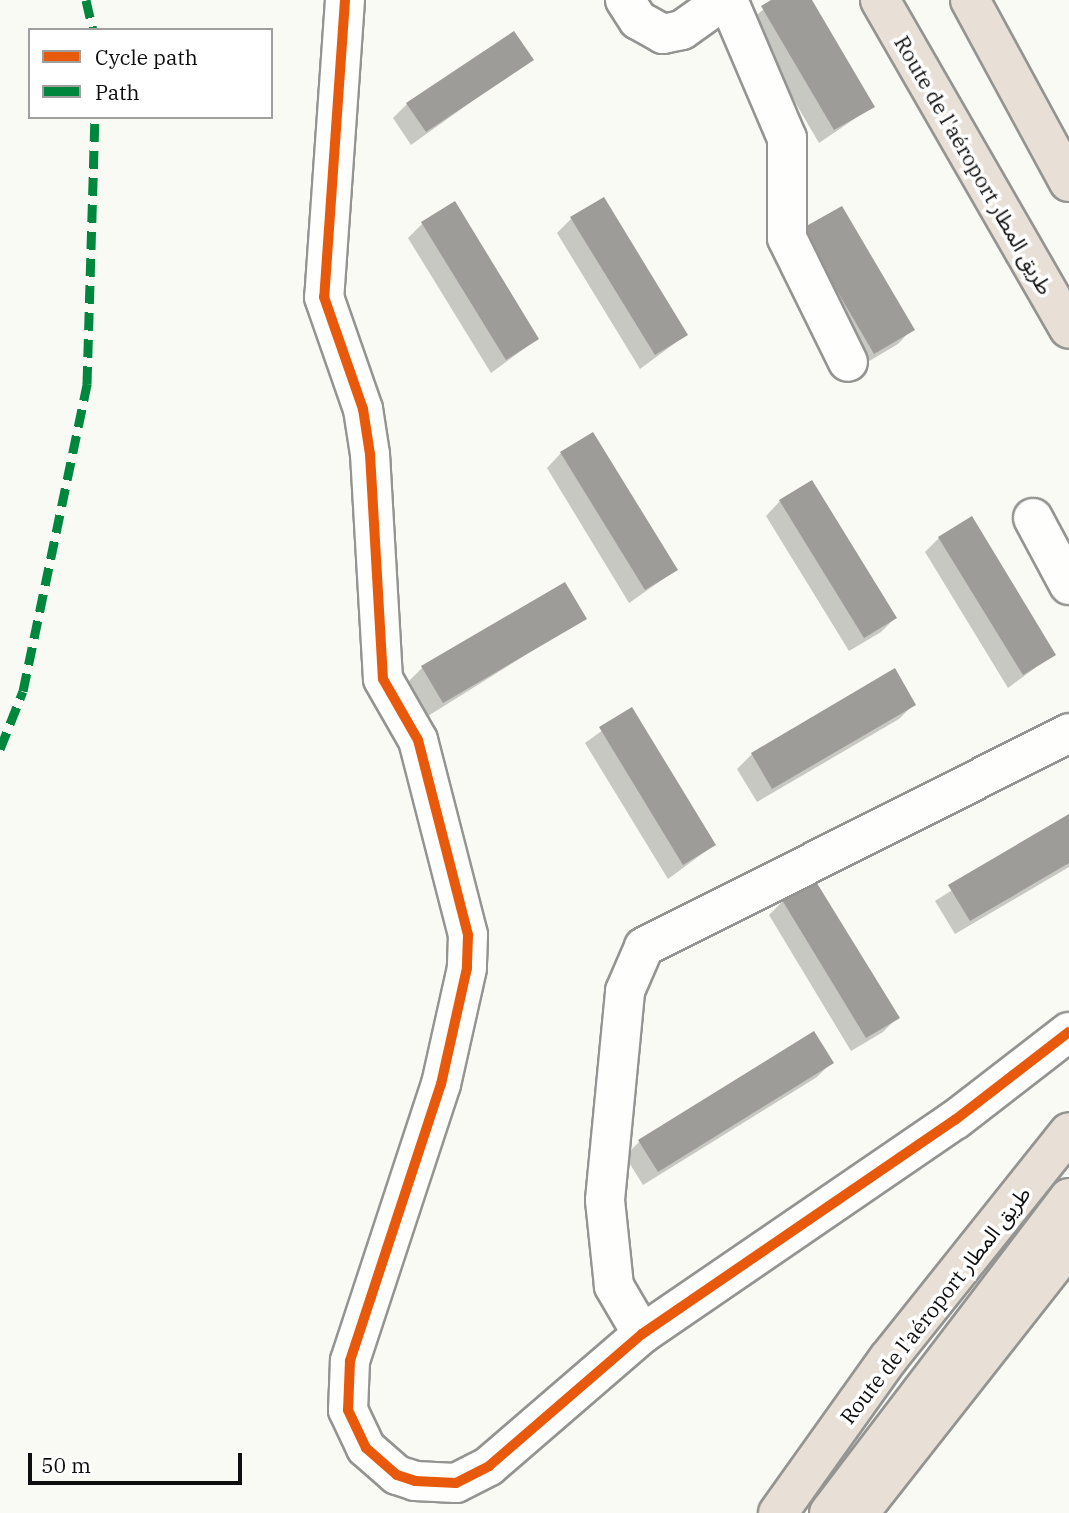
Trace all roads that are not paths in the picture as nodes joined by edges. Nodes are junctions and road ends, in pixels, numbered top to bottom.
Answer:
1 (345, 0) edge
2 (625, 0) edge
3 (726, 0) edge
4 (880, 0) edge
5 (970, 0) edge
6 (1069, 182) edge
7 (1069, 329) edge
8 (848, 362) dead end
9 (1033, 518) dead end
10 (1069, 585) edge
11 (1069, 733) edge
12 (1069, 1032) edge
13 (1069, 1132) edge
14 (1069, 1198) edge
15 (1069, 1246) edge
16 (642, 1334) junction
17 (778, 1513) edge
18 (829, 1513) edge
19 (859, 1513) edge

1 - 16 street
2 - 3 street
3 - 8 street
4 - 7 highway, Route de l'aéroport طريق المطار
5 - 6 highway
9 - 10 street
11 - 16 street
12 - 16 street
13 - 17 highway, Route de l'aéroport طريق المطار
14 - 18 highway, Route de l'aéroport طريق المطار
15 - 19 highway

